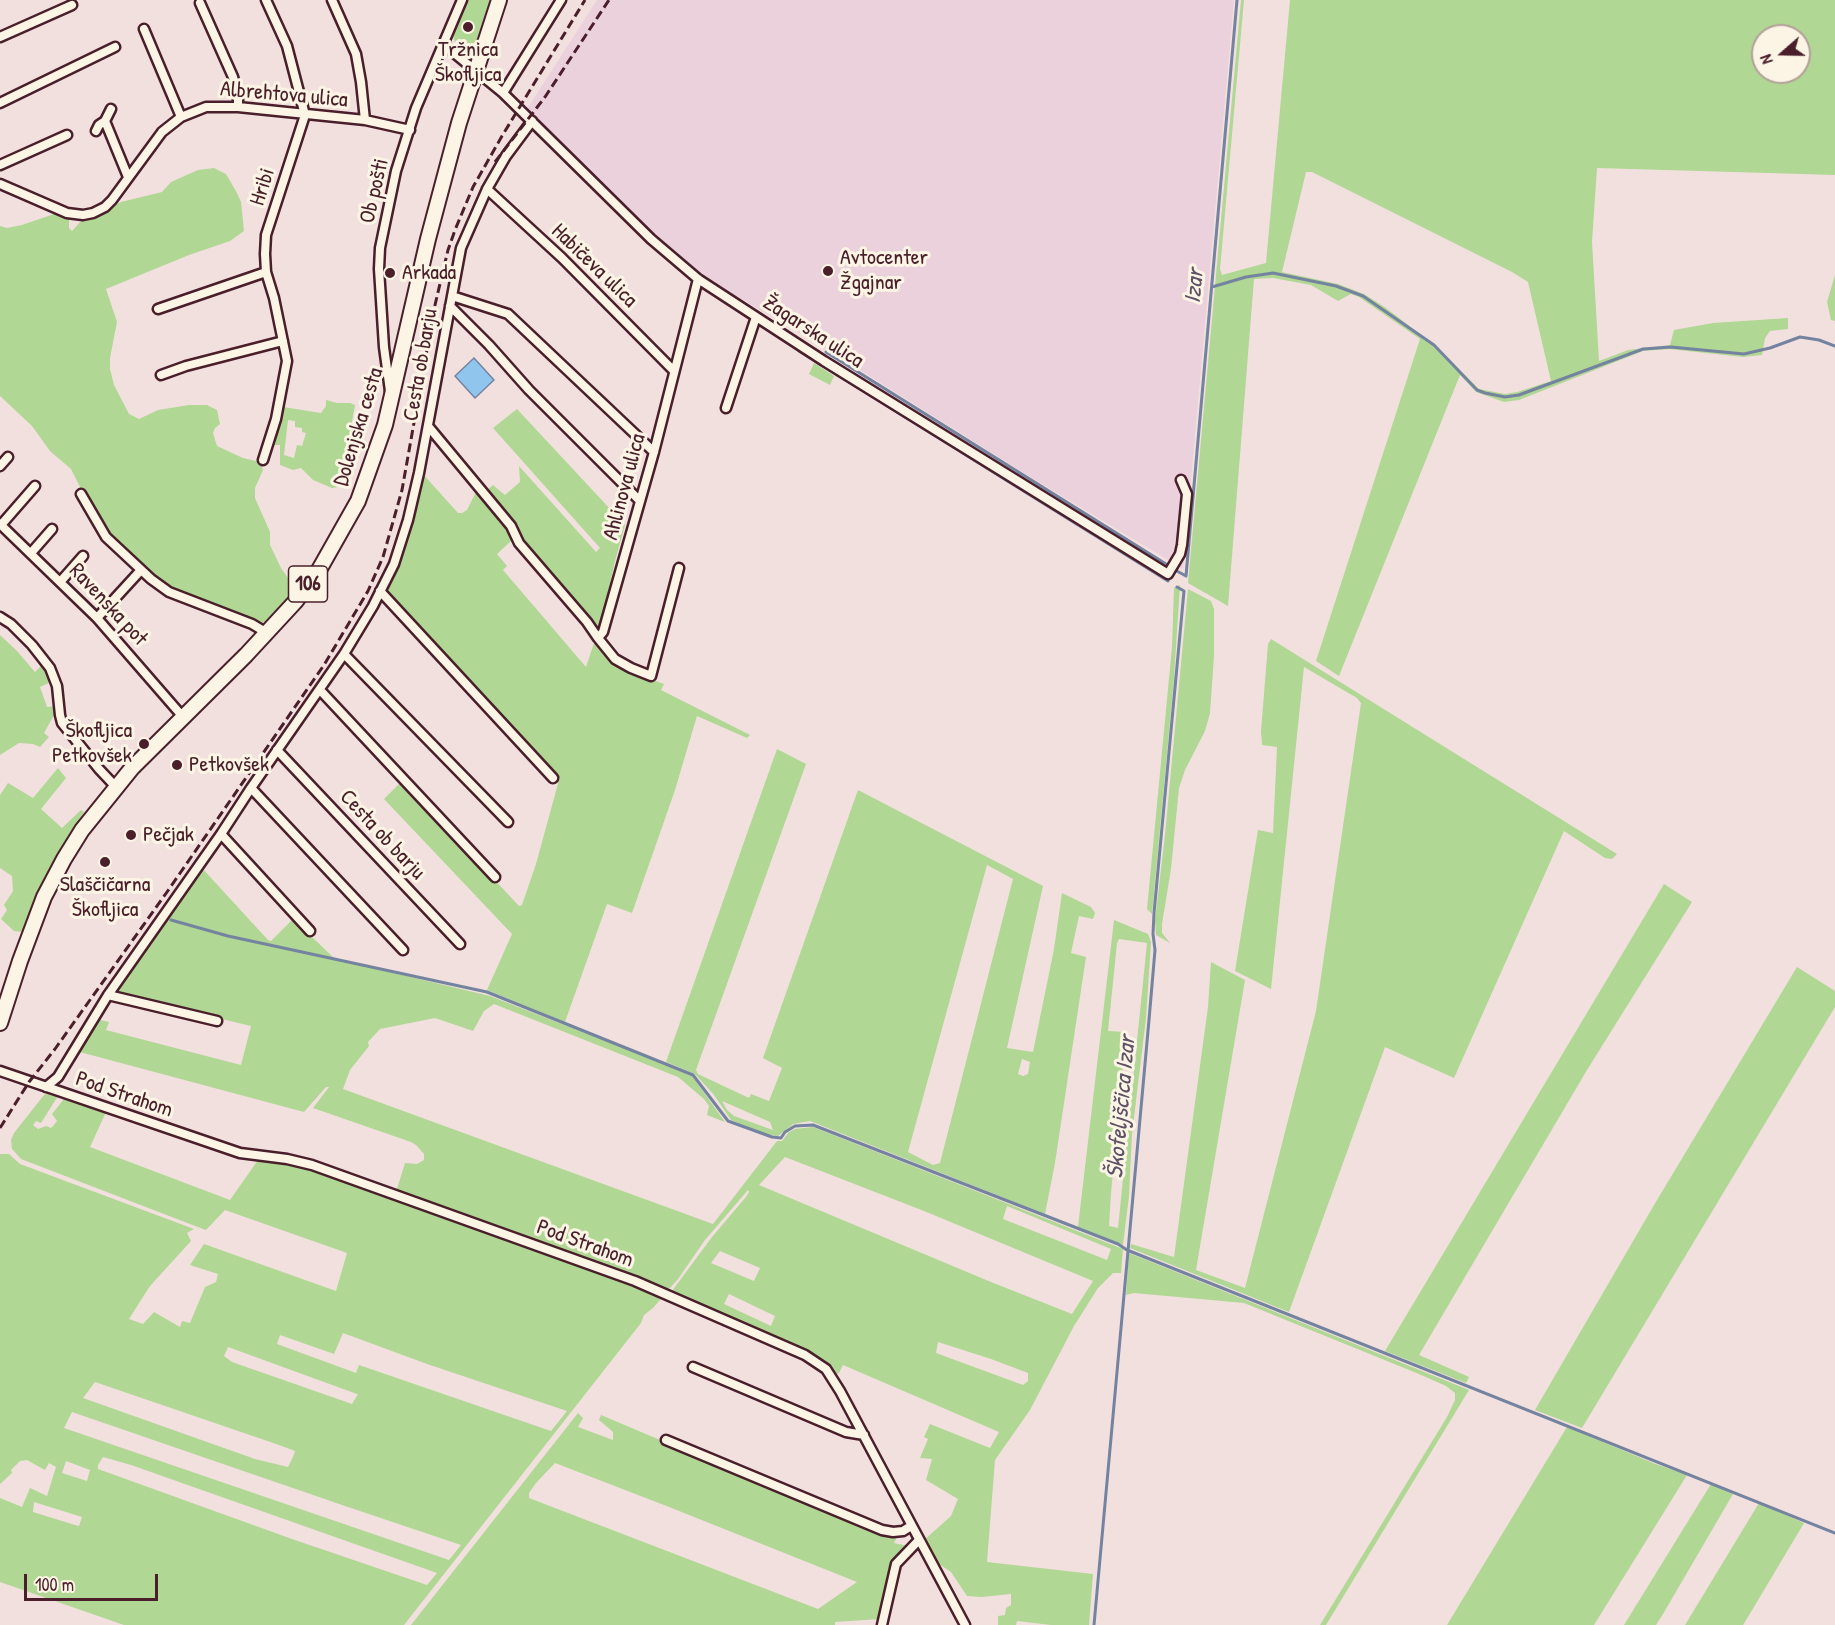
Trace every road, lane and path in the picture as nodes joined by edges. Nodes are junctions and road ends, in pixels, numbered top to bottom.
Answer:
1 (266, 0) edge
2 (332, 0) edge
3 (462, 0) edge
4 (499, 0) edge
5 (561, 0) edge
6 (200, 3) dead end
7 (72, 5) dead end
8 (144, 29) dead end
9 (0, 37) edge
10 (443, 44) junction
11 (115, 47) dead end
12 (477, 70) junction
13 (503, 93) junction
14 (0, 103) edge
15 (238, 107) junction
16 (111, 109) dead end
17 (305, 115) junction
18 (181, 117) junction
19 (365, 120) junction
20 (105, 121) junction
21 (532, 121) junction
22 (410, 130) junction
23 (96, 131) dead end
24 (67, 135) dead end
25 (0, 165) edge
26 (128, 177) junction
27 (0, 184) edge
28 (487, 189) junction
29 (266, 272) junction
30 (698, 279) junction
31 (452, 296) junction
32 (450, 306) junction
33 (158, 309) dead end
34 (756, 317) junction
35 (283, 341) junction
36 (674, 370) junction
37 (161, 375) dead end
38 (391, 400) junction
39 (726, 408) dead end
40 (428, 426) junction
41 (654, 452) junction
42 (8, 457) dead end
43 (263, 460) dead end
44 (0, 466) edge
45 (1181, 480) dead end
46 (35, 486) dead end
47 (81, 494) dead end
48 (640, 501) junction
49 (0, 524) edge
50 (52, 529) dead end
51 (31, 553) junction
52 (83, 556) dead end
53 (679, 568) dead end
54 (141, 570) junction
55 (61, 581) junction
56 (380, 591) junction
57 (0, 617) edge
58 (97, 618) junction
59 (267, 633) junction
60 (598, 638) junction
61 (344, 654) junction
62 (320, 690) junction
63 (183, 717) junction
64 (277, 750) junction
65 (553, 778) dead end
66 (116, 787) junction
67 (251, 788) junction
68 (508, 822) dead end
69 (222, 834) junction
70 (495, 877) dead end
71 (310, 931) dead end
72 (460, 944) dead end
73 (403, 950) dead end
74 (108, 994) junction
75 (2, 1013) edge
76 (217, 1021) dead end
77 (0, 1071) edge
78 (46, 1087) junction
79 (693, 1367) dead end
80 (864, 1435) junction
81 (666, 1440) dead end
82 (911, 1526) junction
83 (919, 1540) junction
84 (882, 1625) edge
85 (965, 1625) edge

1 - 17 street
2 - 19 street, Albrehtova ulica
3 - 10 street, Ob pošti
4 - 12 main road, Dolenjska cesta / 106
5 - 13 street
6 - 15 street
7 - 9 street
8 - 18 street
10 - 12 street, Žagarska ulica
10 - 22 street, Ob pošti
11 - 14 street
12 - 13 street, Žagarska ulica
12 - 38 main road, Dolenjska cesta / 106
13 - 21 street, Žagarska ulica
15 - 17 street, Albrehtova ulica
15 - 18 street, Albrehtova ulica
16 - 20 street
17 - 19 street, Albrehtova ulica
17 - 29 street, Hribi
18 - 26 street, Albrehtova ulica
19 - 22 street, Albrehtova ulica
20 - 23 street
20 - 26 street
21 - 28 street, Cesta ob barju
21 - 30 street, Žagarska ulica
22 - 38 street, Ob pošti
24 - 25 street
26 - 27 street, Albrehtova ulica
28 - 31 street, Cesta ob barju
28 - 36 street, Habičeva ulica
29 - 33 street
29 - 35 street, Hribi
30 - 34 street, Žagarska ulica
30 - 36 street, Ahlinova ulica
31 - 32 street, Cesta ob barju
31 - 41 street
32 - 40 street, Cesta ob barju
32 - 48 street
34 - 39 street
34 - 45 street, Žagarska ulica
35 - 37 street
35 - 43 street, Hribi
36 - 41 street, Ahlinova ulica
38 - 59 main road, Dolenjska cesta / 106
40 - 56 street, Cesta ob barju
40 - 60 street
41 - 48 street, Ahlinova ulica
42 - 44 street
46 - 49 street
47 - 54 street
48 - 60 street, Ahlinova ulica
49 - 51 street, Ravenska pot
50 - 51 street
51 - 55 street, Ravenska pot
52 - 55 street
53 - 60 street
54 - 58 street
54 - 59 street
55 - 58 street, Ravenska pot
56 - 61 street, Cesta ob barju
56 - 65 street
57 - 66 street
58 - 63 street, Ravenska pot
59 - 63 main road, Dolenjska cesta / 106
61 - 62 street, Cesta ob barju
61 - 68 street
62 - 64 street, Cesta ob barju
62 - 70 street
63 - 66 main road, Dolenjska cesta / 106
64 - 67 street, Cesta ob barju
64 - 72 street, Cesta ob barju
66 - 75 main road, Dolenjska cesta / 106
67 - 69 street, Cesta ob barju
67 - 73 street
69 - 71 street
69 - 74 street, Cesta ob barju
74 - 76 street
74 - 78 street, Cesta ob barju
77 - 78 street, Pod Strahom
78 - 80 street, Pod Strahom
79 - 80 street
80 - 82 street, Pod Strahom
81 - 82 street
82 - 83 street, Pod Strahom
83 - 84 street
83 - 85 street, Pod Strahom

